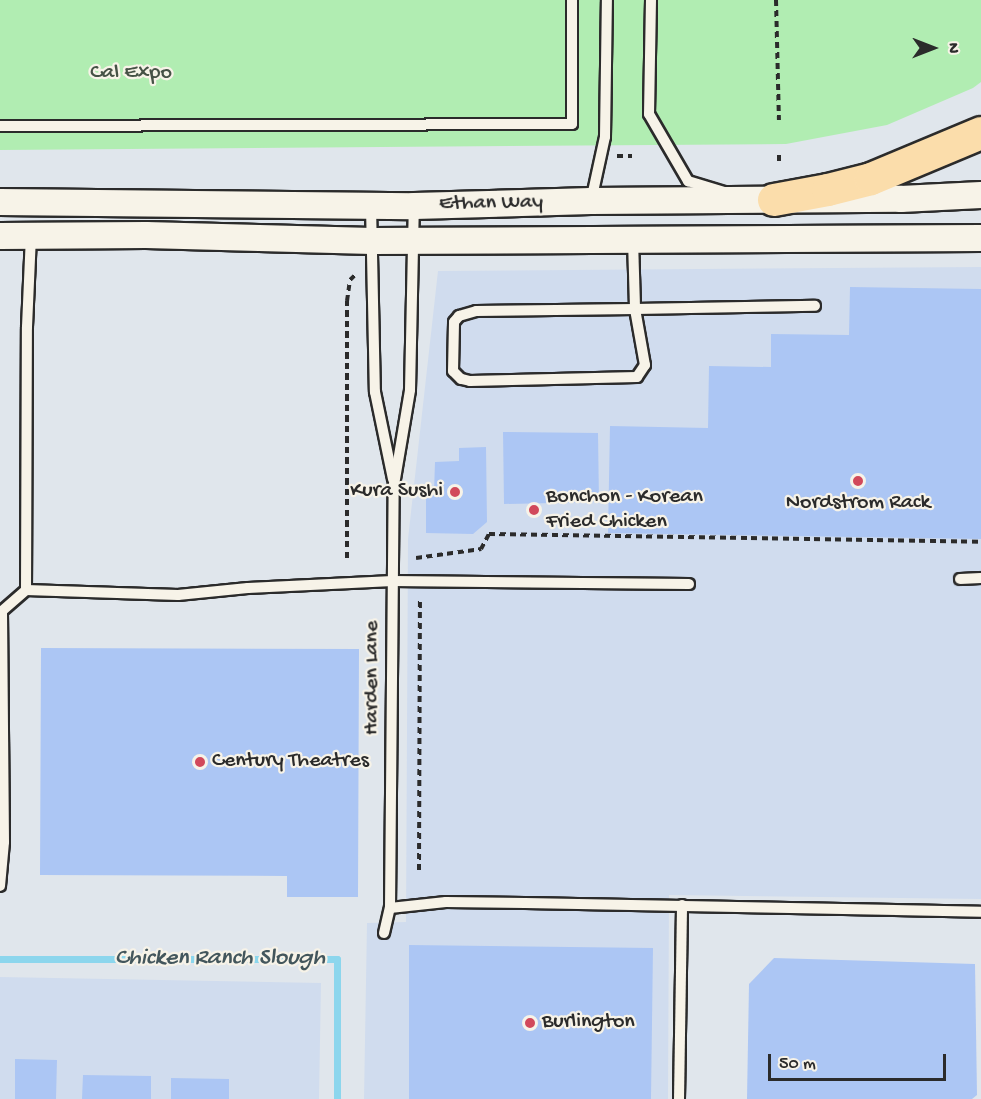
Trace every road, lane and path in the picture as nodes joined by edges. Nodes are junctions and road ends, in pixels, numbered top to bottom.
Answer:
1 (572, 0) edge
2 (607, 0) edge
3 (651, 0) edge
4 (776, 0) edge
5 (779, 120) dead end
6 (0, 126) edge
7 (981, 133) edge
8 (779, 155) dead end
9 (613, 156) dead end
10 (632, 156) dead end
11 (779, 164) dead end
12 (981, 195) edge
13 (591, 201) junction
14 (763, 201) junction
15 (0, 202) edge
16 (371, 206) junction
17 (414, 206) junction
18 (0, 236) edge
19 (31, 237) junction
20 (981, 238) edge
21 (633, 239) junction
22 (372, 241) junction
23 (414, 241) junction
24 (358, 271) dead end
25 (814, 306) dead end
26 (635, 309) junction
27 (394, 485) junction
28 (981, 542) edge
29 (347, 558) dead end
30 (416, 558) dead end
31 (981, 578) edge
32 (960, 579) dead end
33 (393, 581) junction
34 (689, 584) dead end
35 (26, 590) junction
36 (420, 608) dead end
37 (419, 870) dead end
38 (0, 886) edge
39 (682, 905) junction
40 (390, 908) junction
41 (981, 912) edge
42 (384, 933) dead end
43 (678, 1099) edge

1 - 6 lane
2 - 13 lane
3 - 14 lane
4 - 5 path
7 - 14 main road
8 - 11 path
9 - 10 path
12 - 14 street, Ethan Way
13 - 14 street, Ethan Way
13 - 17 street, Ethan Way
15 - 16 street, Ethan Way
16 - 17 street, Ethan Way
16 - 22 lane, Harden Lane
17 - 23 lane, Harden Lane
18 - 19 street, Ethan Way
19 - 22 street, Ethan Way
19 - 35 lane
20 - 21 street, Ethan Way
21 - 23 street, Ethan Way
21 - 26 lane
22 - 23 street, Ethan Way
22 - 27 lane, Harden Lane
23 - 27 lane, Harden Lane
24 - 29 path
25 - 26 lane
26 - 26 lane
27 - 33 lane, Harden Lane
28 - 30 path
31 - 32 lane
33 - 34 lane
33 - 35 lane
33 - 40 lane, Harden Lane
35 - 38 lane
36 - 37 path
39 - 40 lane
39 - 41 lane
39 - 43 lane
40 - 42 lane, Harden Lane

